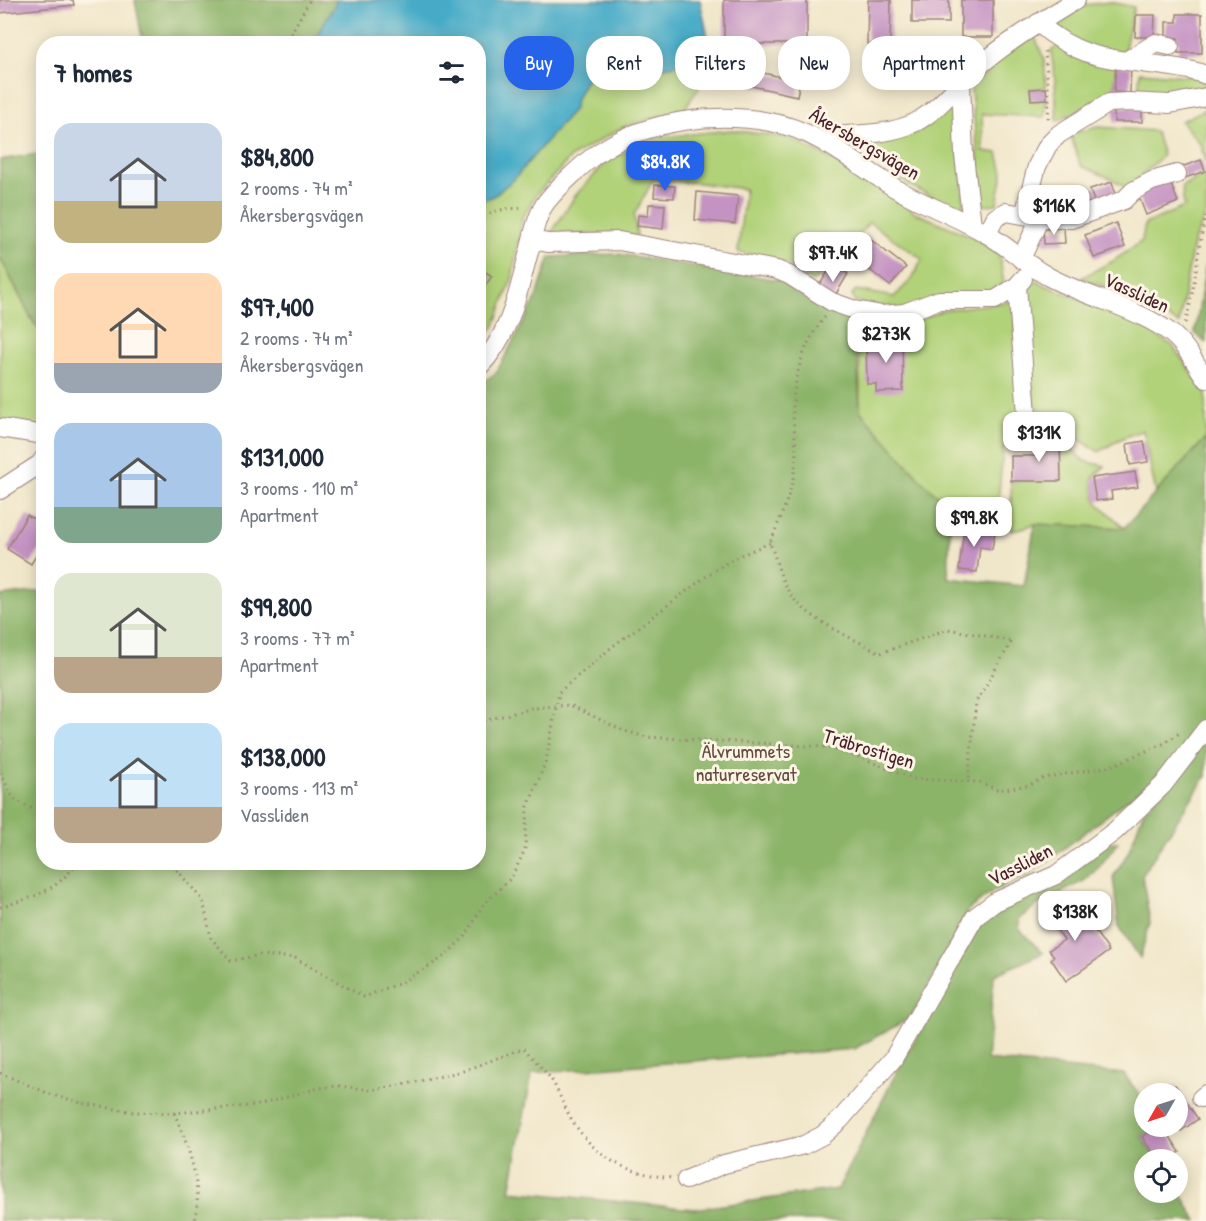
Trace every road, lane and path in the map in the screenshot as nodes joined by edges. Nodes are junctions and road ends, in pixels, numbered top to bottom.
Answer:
1 (310, 0) edge
2 (1076, 0) edge
3 (1038, 23) junction
4 (290, 36) edge
5 (1170, 46) dead end
6 (986, 61) edge
7 (1126, 61) junction
8 (1206, 75) edge
9 (954, 90) edge
10 (961, 90) edge
11 (1206, 97) edge
12 (826, 144) junction
13 (1048, 145) junction
14 (1177, 174) dead end
15 (543, 206) junction
16 (486, 215) edge
17 (1206, 216) edge
18 (1032, 217) junction
19 (980, 230) junction
20 (532, 240) junction
21 (1027, 263) junction
22 (1017, 286) junction
23 (837, 304) junction
24 (1176, 338) junction
25 (486, 360) edge
26 (1206, 379) edge
27 (1028, 427) dead end
28 (0, 428) edge
29 (36, 434) edge
30 (36, 467) edge
31 (0, 490) edge
32 (770, 543) junction
33 (556, 706) junction
34 (486, 720) edge
35 (1206, 729) edge
36 (1183, 730) dead end
37 (0, 773) edge
38 (968, 782) junction
39 (36, 811) edge
40 (71, 870) edge
41 (177, 870) edge
42 (0, 907) edge
43 (0, 1073) edge
44 (174, 1113) junction
45 (686, 1180) joint
46 (195, 1221) edge

1 - 4 path
2 - 3 street
3 - 6 street
3 - 7 street
3 - 13 path
5 - 7 street
7 - 8 street
9 - 12 street
10 - 19 street
11 - 13 street
12 - 15 street, Åkersbergsvägen
12 - 19 street, Åkersbergsvägen
13 - 18 street
14 - 18 street
15 - 16 path
15 - 20 street, Åkersbergsvägen
17 - 24 path
18 - 19 street
18 - 21 street
19 - 21 street, Åkersbergsvägen
20 - 23 street
20 - 25 street, Åkersbergsvägen
21 - 22 street
21 - 24 street, Vassliden
22 - 23 street
22 - 27 street
23 - 32 path
24 - 26 street, Vassliden
28 - 29 street
30 - 31 street
32 - 33 path
32 - 38 path
33 - 34 path, Träbrostigen
33 - 38 path, Träbrostigen
33 - 41 path
35 - 45 street, Vassliden
36 - 38 path, Träbrostigen
37 - 39 path
40 - 42 path
43 - 44 path
44 - 45 path
44 - 46 path

